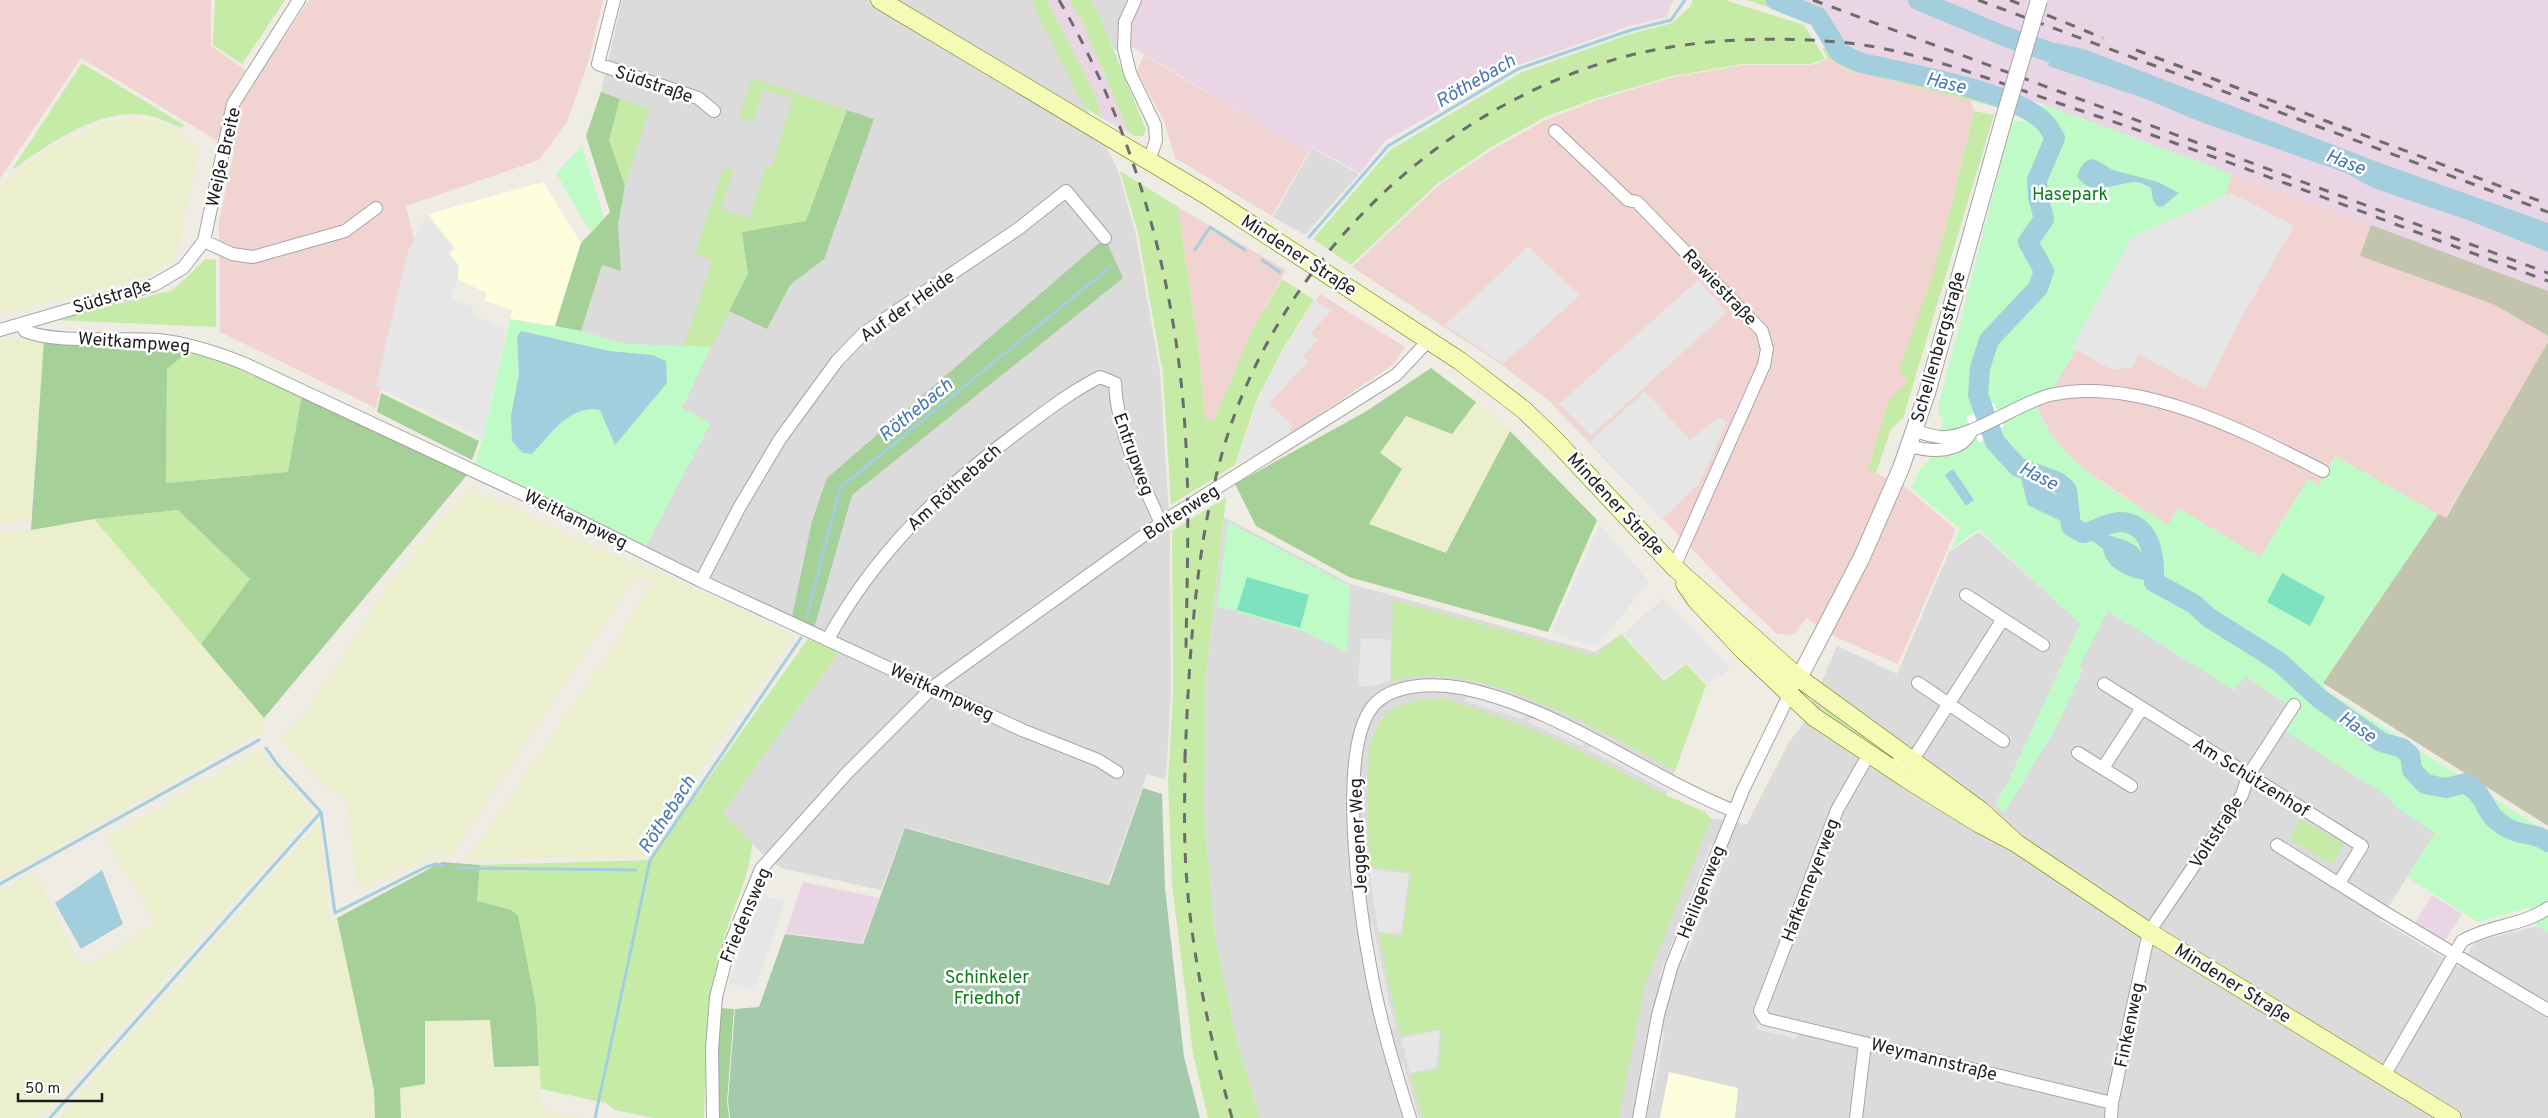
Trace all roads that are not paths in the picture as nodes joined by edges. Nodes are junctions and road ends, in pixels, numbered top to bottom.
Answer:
1 (299, 0) edge
2 (614, 0) edge
3 (880, 0) edge
4 (1135, 0) edge
5 (2038, 0) edge
6 (714, 111) dead end
7 (1556, 131) dead end
8 (1149, 161) junction
9 (376, 208) dead end
10 (1105, 238) dead end
11 (204, 242) junction
12 (21, 324) junction
13 (0, 330) edge
14 (1429, 340) junction
15 (1115, 383) joint
16 (1912, 438) junction
17 (2323, 471) dead end
18 (1161, 523) junction
19 (1674, 567) junction
20 (701, 581) junction
21 (1966, 595) dead end
22 (2003, 619) junction
23 (828, 639) junction
24 (2043, 645) dead end
25 (1798, 678) junction
26 (1918, 683) dead end
27 (2104, 684) dead end
28 (933, 687) junction
29 (1789, 695) junction
30 (1949, 704) junction
31 (2294, 705) dead end
32 (2142, 708) junction
33 (2003, 741) dead end
34 (2078, 753) dead end
35 (1869, 754) junction
36 (1912, 761) junction
37 (1885, 764) junction
38 (2103, 768) junction
39 (1118, 772) dead end
40 (2248, 776) junction
41 (2131, 786) dead end
42 (1734, 811) junction
43 (2016, 843) junction
44 (2278, 845) dead end
45 (2339, 884) junction
46 (2548, 908) edge
47 (2149, 932) junction
48 (2454, 953) junction
49 (2548, 1010) edge
50 (1760, 1011) joint
51 (1865, 1043) junction
52 (2384, 1076) junction
53 (2112, 1103) junction
54 (713, 1118) edge
55 (1410, 1118) edge
56 (1639, 1118) edge
57 (1856, 1118) edge
58 (2111, 1118) edge
59 (2452, 1118) edge

1 - 11 street, Weiße Breite
2 - 6 street, Südstraße
3 - 8 main road, Mindener Straße
4 - 8 street
5 - 16 street, Schellenbergstraße, bridge
7 - 19 street, Rawiestraße
8 - 14 main road, Mindener Straße
9 - 11 street
10 - 20 street, Auf der Heide
11 - 12 street, Südstraße
12 - 13 street, Südstraße
12 - 20 street, Weitkampweg
14 - 18 street, Boltenweg
14 - 19 main road, Mindener Straße
15 - 18 street, Entrupweg
15 - 23 street, Am Röthebach
16 - 17 street
16 - 25 street, Schellenbergstraße
18 - 28 street, Boltenweg
19 - 25 main road, Mindener Straße
19 - 29 main road, Mindener Straße
20 - 23 street, Weitkampweg
21 - 22 street
22 - 24 street
22 - 30 street
23 - 28 street, Weitkampweg
25 - 29 street, Heiligenweg
25 - 36 main road, Mindener Straße
26 - 30 street
27 - 32 street, Am Schützenhof
28 - 39 street, Weitkampweg
28 - 54 street, Friedensweg
29 - 35 main road, Mindener Straße
29 - 42 street, Heiligenweg
30 - 33 street
30 - 36 street
31 - 40 street, Voltstraße
32 - 38 street
32 - 40 street, Am Schützenhof
34 - 38 street
35 - 37 main road, Mindener Straße
35 - 50 street, Hafkemeyerweg
36 - 37 street
36 - 43 main road, Mindener Straße
37 - 43 main road, Mindener Straße
38 - 41 street
40 - 45 street, Am Schützenhof
40 - 47 street, Voltstraße
42 - 55 street, Jeggener Weg
42 - 56 street, Heiligenweg
43 - 47 main road, Mindener Straße
44 - 45 street
45 - 48 street
46 - 48 street
47 - 52 main road, Mindener Straße
47 - 53 street, Finkenweg
48 - 49 street
48 - 52 street
50 - 51 street, Weymannstraße
51 - 53 street, Weymannstraße
51 - 57 street
52 - 59 main road, Mindener Straße
53 - 58 street, Finkenweg

